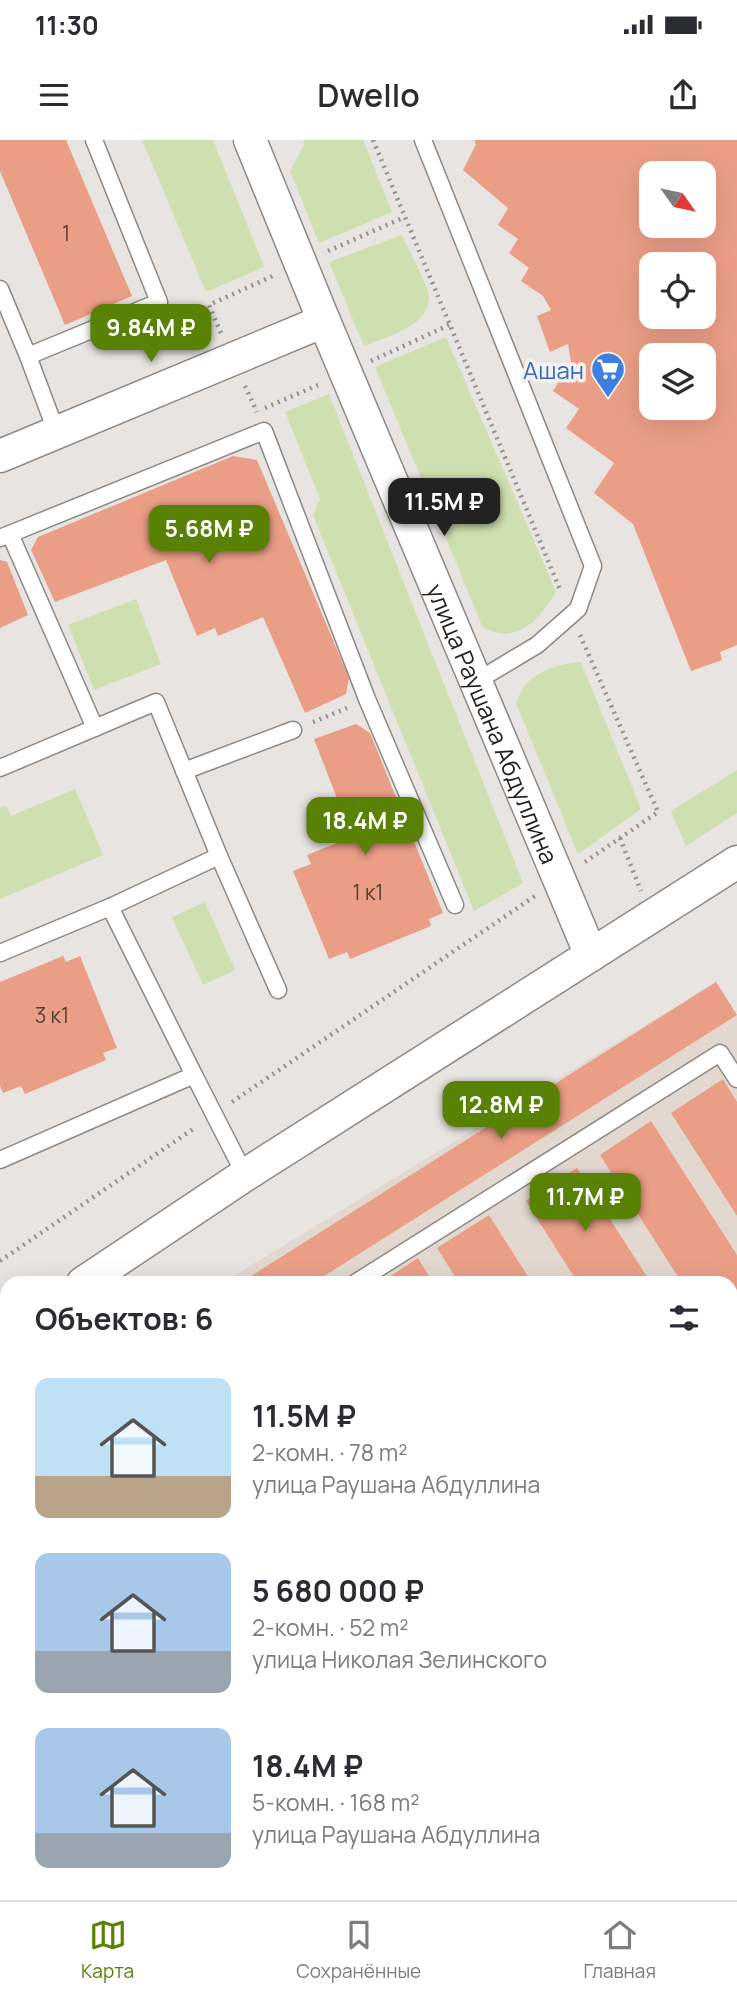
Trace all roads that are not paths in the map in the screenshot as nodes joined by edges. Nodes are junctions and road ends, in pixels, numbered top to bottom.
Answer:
1 (94, 140) edge
2 (250, 140) edge
3 (423, 140) edge
4 (0, 289) edge
5 (324, 321) junction
6 (28, 356) junction
7 (56, 431) junction
8 (0, 456) edge
9 (5, 536) edge
10 (477, 681) junction
11 (95, 728) junction
12 (293, 730) road end
13 (0, 768) edge
14 (184, 771) junction
15 (219, 856) junction
16 (737, 862) edge
17 (456, 905) dead end
18 (110, 906) junction
19 (0, 953) edge
20 (591, 955) junction
21 (278, 990) dead end
22 (194, 1075) junction
23 (737, 1079) edge
24 (0, 1160) edge
25 (245, 1175) junction
26 (94, 1276) edge
27 (366, 1276) edge

1 - 6 lane
2 - 5 street, улица Раушана Абдуллина
3 - 10 lane
4 - 6 lane
5 - 7 street
5 - 10 street, улица Раушана Абдуллина
6 - 7 lane
7 - 8 street
9 - 11 lane
9 - 17 lane
10 - 20 street, улица Раушана Абдуллина
11 - 13 lane
11 - 14 lane
12 - 14 lane
14 - 15 lane
15 - 18 lane
15 - 21 lane
16 - 20 street
18 - 19 lane
18 - 22 lane
20 - 25 street
22 - 24 lane
22 - 25 lane
23 - 27 lane
25 - 26 street

